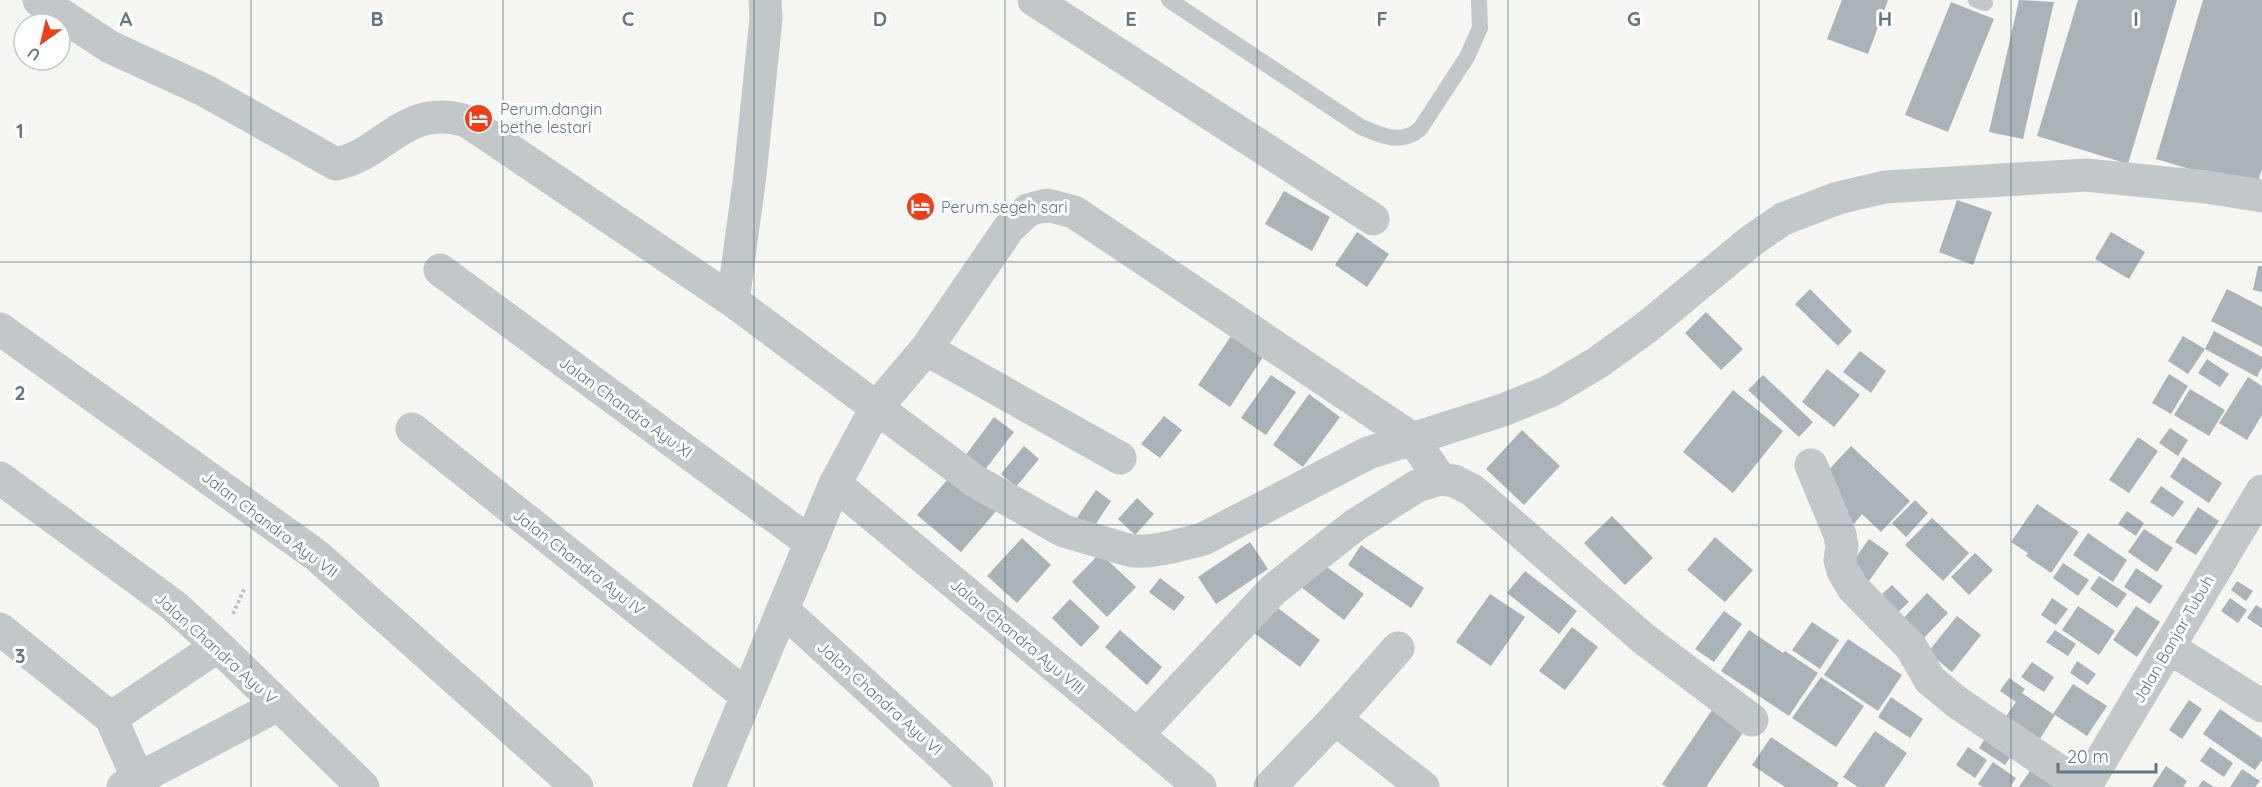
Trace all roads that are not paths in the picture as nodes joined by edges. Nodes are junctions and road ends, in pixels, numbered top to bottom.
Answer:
1 (39, 0) edge
2 (765, 0) edge
3 (1034, 0) edge
4 (1169, 0) edge
5 (1479, 0) edge
6 (2262, 196) edge
7 (1373, 219) dead end
8 (440, 270) dead end
9 (733, 301) junction
10 (0, 329) edge
11 (926, 349) junction
12 (876, 408) junction
13 (412, 429) dead end
14 (1413, 439) junction
15 (1120, 458) dead end
16 (1811, 465) dead end
17 (0, 478) edge
18 (1440, 479) junction
19 (835, 484) junction
20 (2262, 491) edge
21 (811, 543) junction
22 (783, 610) junction
23 (0, 629) edge
24 (218, 646) junction
25 (1398, 648) dead end
26 (2170, 648) junction
27 (747, 696) junction
28 (278, 705) junction
29 (2262, 705) edge
30 (111, 718) junction
31 (1335, 719) junction
32 (1752, 720) dead end
33 (1137, 735) junction
34 (131, 783) edge
35 (363, 787) edge
36 (577, 787) edge
37 (709, 787) edge
38 (976, 787) edge
39 (1200, 787) edge
40 (1270, 787) edge
41 (1423, 787) edge
42 (2084, 787) edge

1 - 9 street
2 - 9 street
3 - 7 street
4 - 5 lane
6 - 14 street
8 - 21 street, Jalan Chandra Ayu XI
9 - 12 street
10 - 36 street, Jalan Chandra Ayu VII
11 - 12 street
11 - 14 street
11 - 15 street
12 - 14 street
12 - 19 street
13 - 27 street, Jalan Chandra Ayu IV
14 - 18 street
16 - 42 street
17 - 24 street, Jalan Chandra Ayu V
18 - 32 street
18 - 33 street
19 - 21 street
19 - 33 street, Jalan Chandra Ayu VIII
20 - 26 street, Jalan Banjar Tubuh
21 - 22 street
22 - 27 street
22 - 38 street, Jalan Chandra Ayu VI
23 - 30 street
24 - 28 street, Jalan Chandra Ayu V
24 - 30 street
25 - 31 street
26 - 29 street
26 - 42 street, Jalan Banjar Tubuh
27 - 37 street
28 - 34 street
28 - 35 street, Jalan Chandra Ayu V
30 - 34 street
31 - 40 street
31 - 41 street
33 - 39 street, Jalan Chandra Ayu VIII

